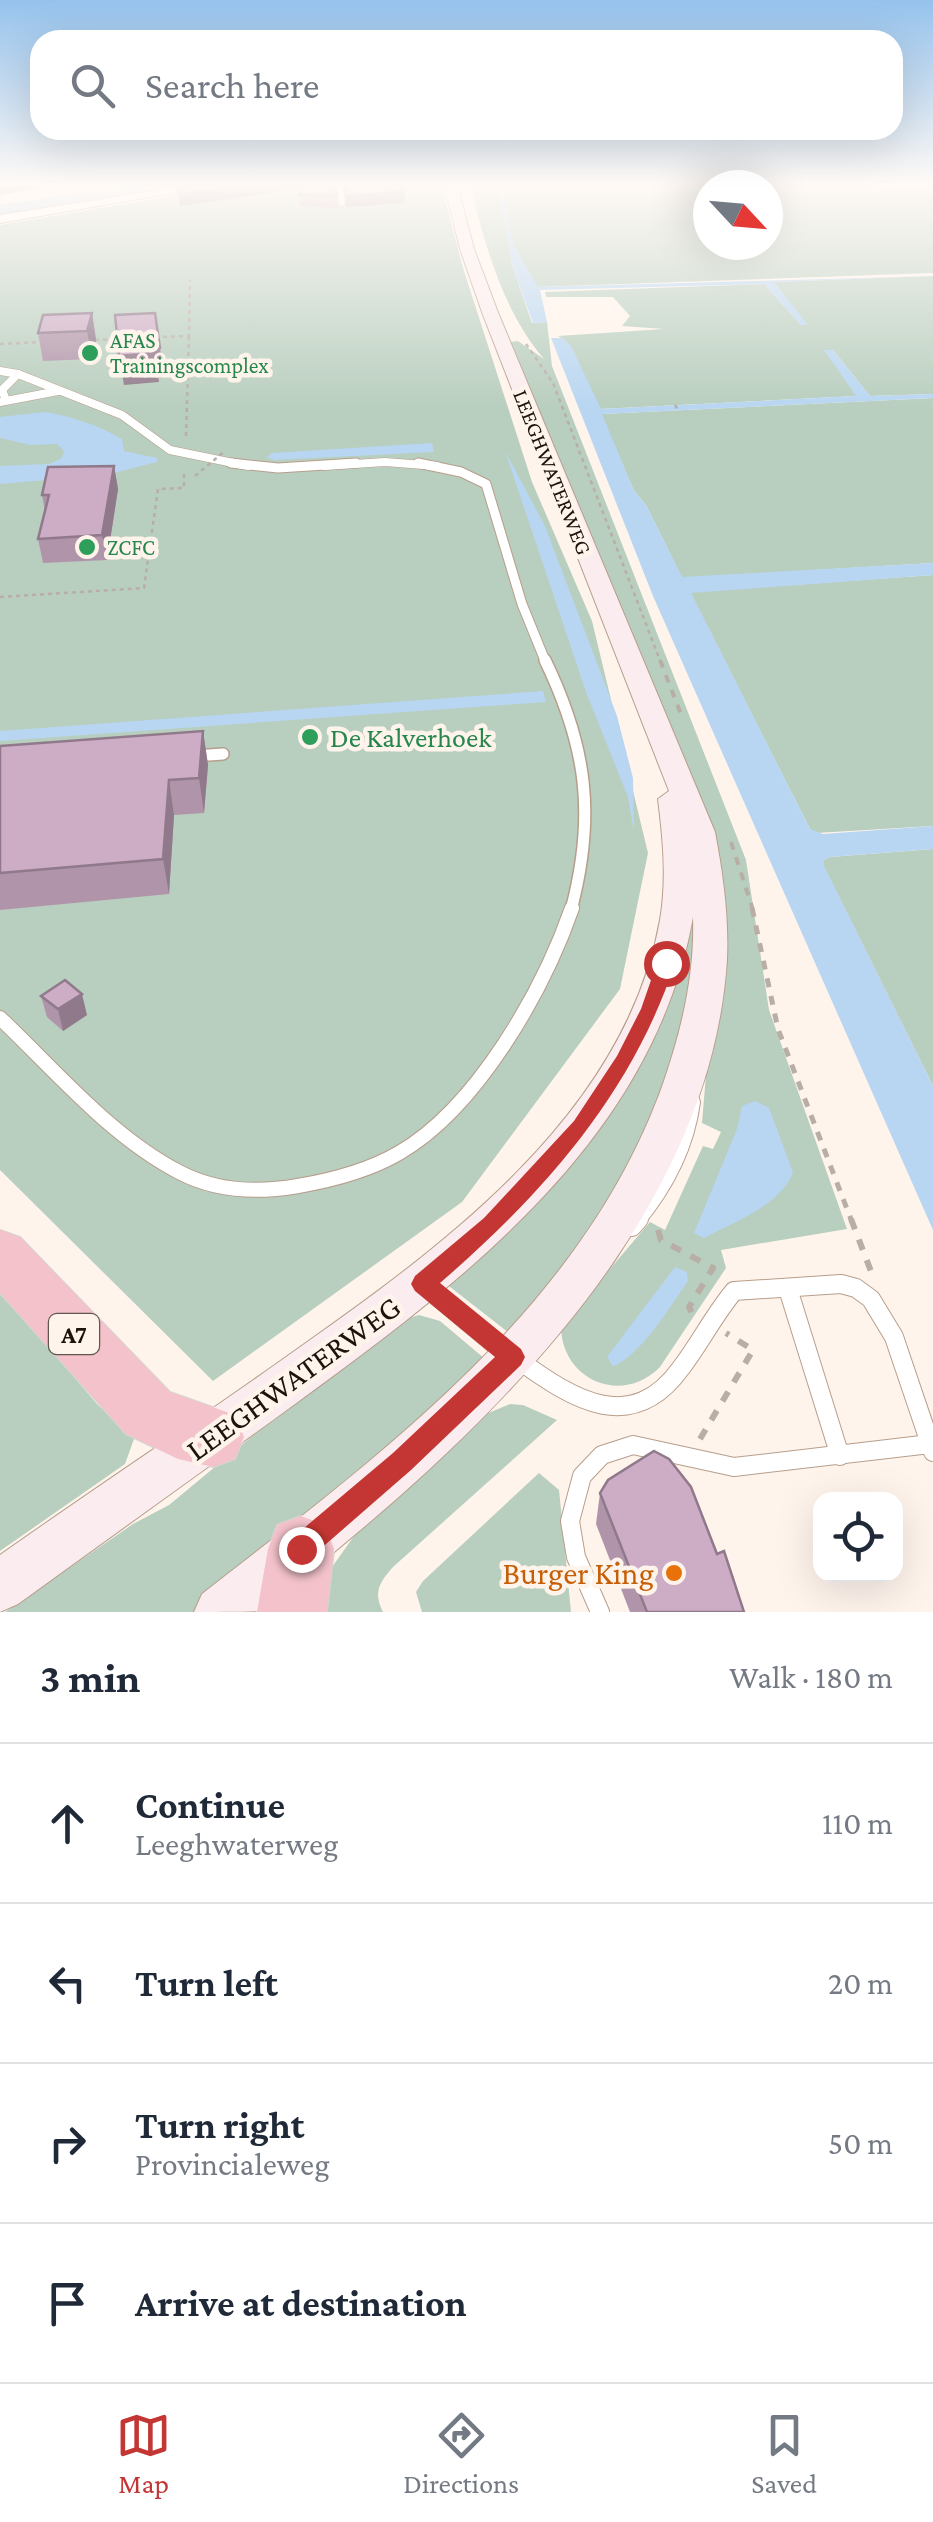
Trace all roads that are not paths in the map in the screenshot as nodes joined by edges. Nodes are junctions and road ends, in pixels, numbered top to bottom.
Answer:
1 (471, 259) edge
2 (0, 371) edge
3 (18, 374) junction
4 (58, 391) junction
5 (3, 401) edge
6 (224, 754) dead end
7 (667, 756) junction
8 (186, 757) edge
9 (0, 1018) edge
10 (0, 1254) edge
11 (423, 1284) junction
12 (788, 1289) junction
13 (512, 1357) junction
14 (213, 1437) junction
15 (931, 1448) edge
16 (840, 1456) junction
17 (296, 1580) edge
18 (0, 1586) edge
19 (220, 1612) edge
20 (600, 1612) edge

1 - 7 main road, LEEGHWATERWEG
2 - 3 lane
3 - 4 lane
3 - 5 lane
4 - 5 lane
4 - 9 lane
6 - 8 lane
7 - 11 main road, LEEGHWATERWEG
7 - 13 main road, LEEGHWATERWEG
10 - 14 highway, A7
11 - 13 lane
11 - 14 main road, LEEGHWATERWEG
12 - 13 lane
12 - 15 lane
12 - 16 lane
13 - 17 main road, LEEGHWATERWEG
14 - 18 main road, LEEGHWATERWEG
15 - 16 lane
16 - 20 lane
17 - 19 main road

